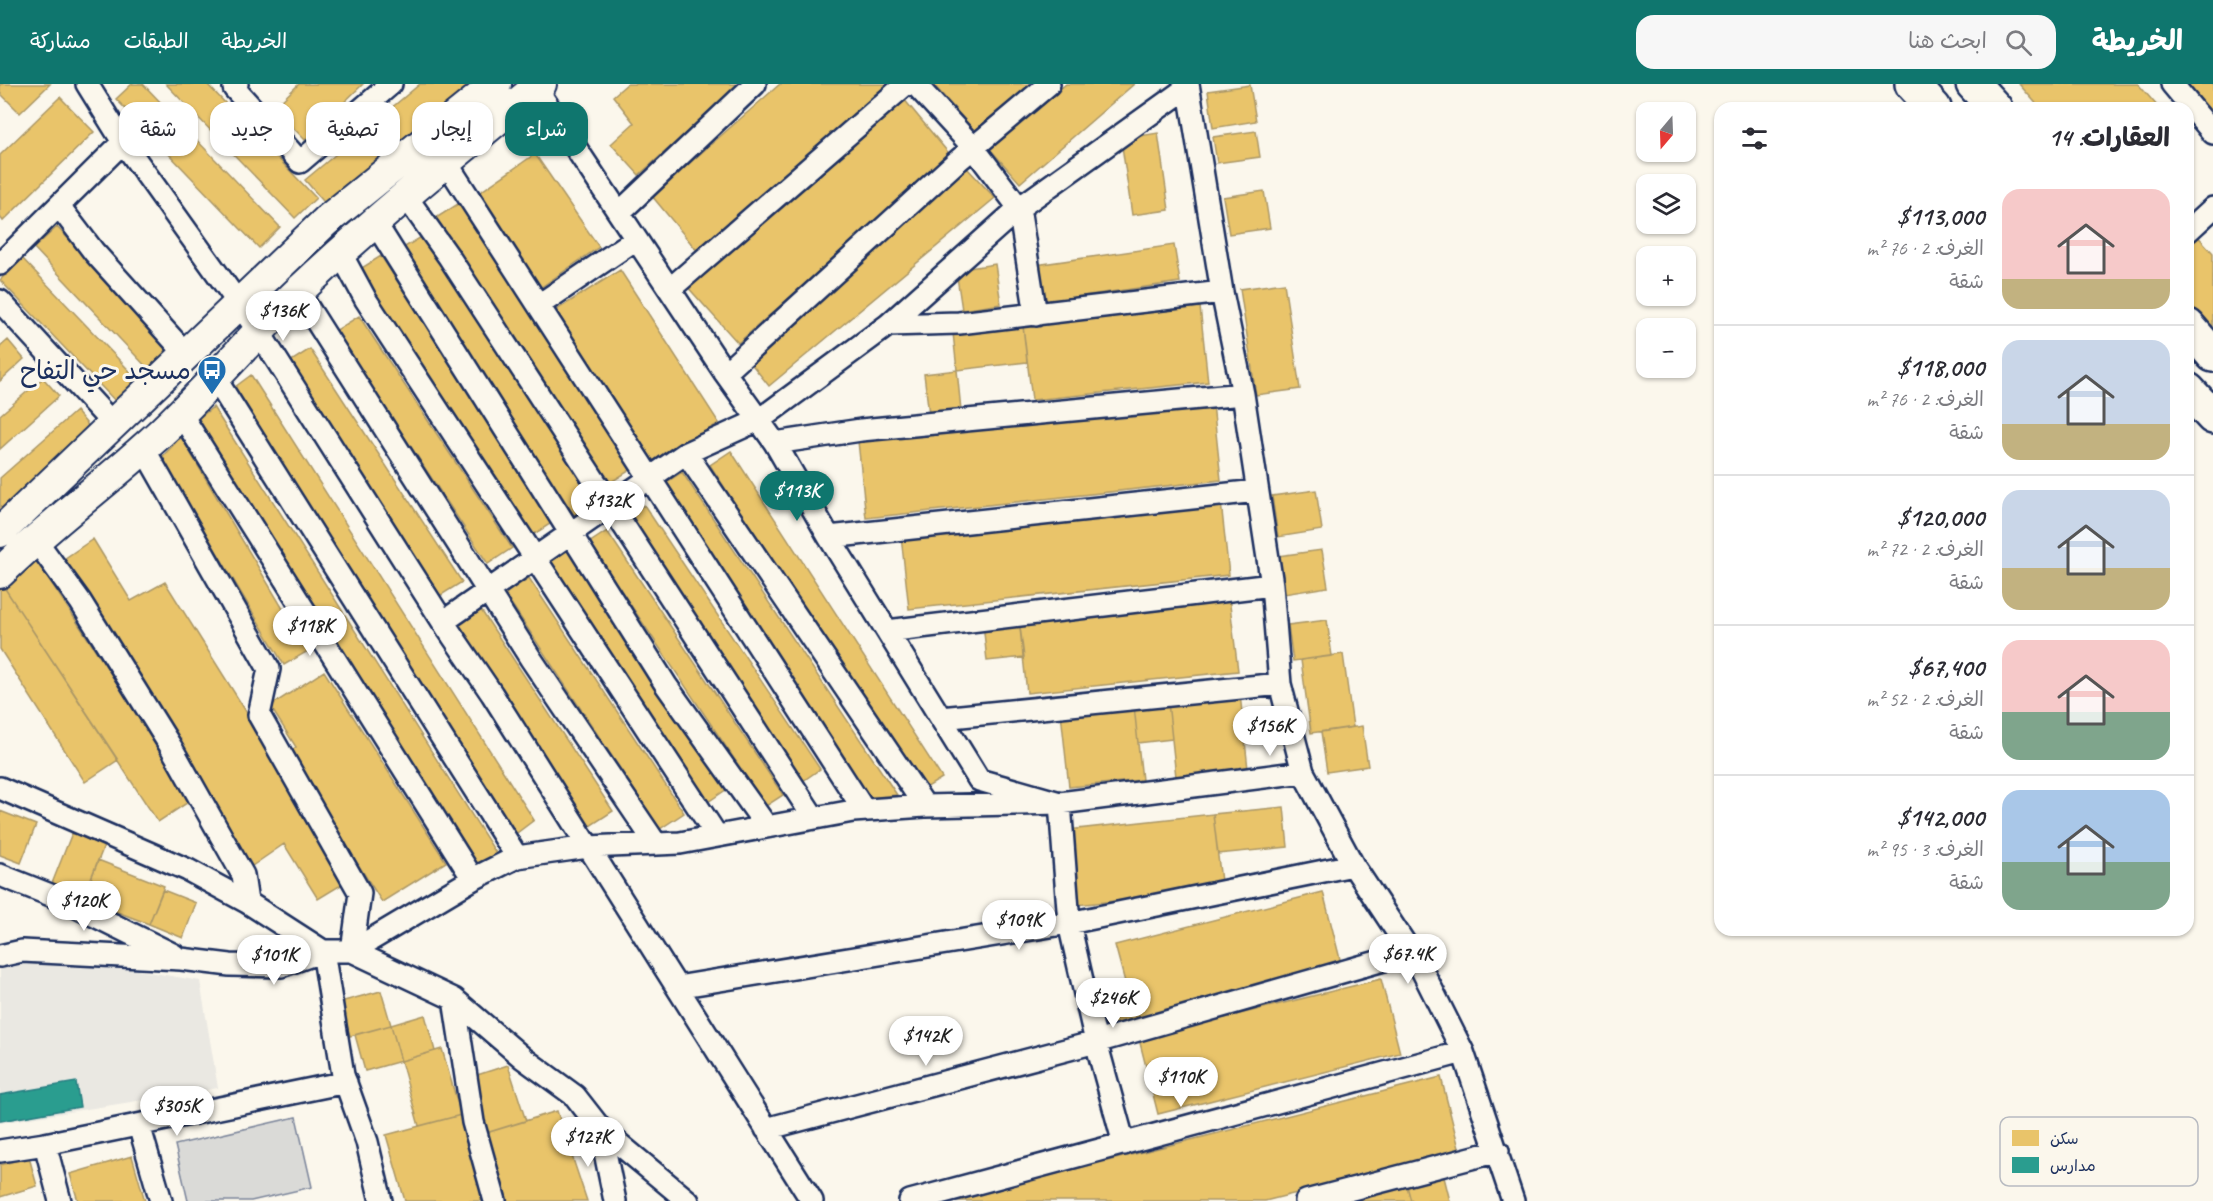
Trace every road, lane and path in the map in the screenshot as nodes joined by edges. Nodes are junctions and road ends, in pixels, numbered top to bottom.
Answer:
1 (87, 84) edge
2 (237, 84) edge
3 (391, 84) edge
4 (496, 84) edge
5 (754, 84) edge
6 (906, 84) edge
7 (915, 84) edge
8 (1049, 84) edge
9 (1912, 84) edge
10 (1973, 84) edge
11 (2172, 84) edge
12 (1188, 85) edge
13 (539, 86) edge
14 (1928, 102) edge
15 (1990, 102) edge
16 (2187, 102) edge
17 (2194, 111) edge
18 (2213, 134) edge
19 (119, 136) edge
20 (119, 146) edge
21 (973, 147) junction
22 (133, 156) edge
23 (446, 162) junction
24 (405, 195) junction
25 (59, 206) junction
26 (1019, 208) junction
27 (2212, 211) edge
28 (620, 212) junction
29 (374, 220) junction
30 (2194, 226) edge
31 (636, 238) junction
32 (340, 252) junction
33 (0, 264) edge
34 (670, 289) junction
35 (298, 292) junction
36 (1222, 292) junction
37 (0, 302) edge
38 (239, 304) junction
39 (539, 305) junction
40 (1036, 315) junction
41 (888, 325) junction
42 (259, 332) junction
43 (2194, 333) edge
44 (186, 355) junction
45 (2213, 355) edge
46 (725, 373) junction
47 (215, 378) junction
48 (1243, 394) junction
49 (2194, 396) edge
50 (180, 414) junction
51 (2213, 417) edge
52 (759, 420) junction
53 (112, 423) junction
54 (775, 443) junction
55 (144, 448) junction
56 (687, 453) junction
57 (650, 479) junction
58 (1257, 491) junction
59 (611, 506) junction
60 (0, 532) edge
61 (571, 534) junction
62 (829, 537) junction
63 (34, 539) junction
64 (534, 559) junction
65 (0, 573) edge
66 (1272, 585) junction
67 (488, 591) junction
68 (443, 622) junction
69 (887, 631) junction
70 (1280, 684) junction
71 (941, 718) junction
72 (1303, 772) junction
73 (0, 788) edge
74 (1060, 803) junction
75 (925, 806) junction
76 (864, 810) junction
77 (814, 818) junction
78 (767, 827) junction
79 (717, 836) junction
80 (656, 844) junction
81 (588, 847) junction
82 (518, 857) junction
83 (1353, 865) junction
84 (0, 875) edge
85 (473, 879) junction
86 (248, 902) junction
87 (1069, 923) junction
88 (323, 951) junction
89 (352, 951) junction
90 (1412, 952) junction
91 (0, 956) edge
92 (182, 959) junction
93 (677, 987) junction
94 (454, 999) junction
95 (1096, 1042) junction
96 (1462, 1052) junction
97 (346, 1083) junction
98 (138, 1125) junction
99 (600, 1128) junction
100 (766, 1129) junction
101 (45, 1144) junction
102 (1124, 1144) junction
103 (0, 1151) edge
104 (1498, 1151) junction
105 (60, 1201) edge
106 (161, 1201) edge
107 (381, 1201) edge
108 (495, 1201) edge
109 (615, 1201) edge
110 (688, 1201) edge
111 (812, 1201) edge
112 (910, 1201) edge
113 (1306, 1201) edge
114 (1513, 1201) edge

1 - 19 street
2 - 3 street
4 - 38 main road
5 - 28 street
6 - 34 street
7 - 21 street
8 - 21 street
9 - 14 main road
10 - 15 main road
11 - 16 street
12 - 26 street
12 - 36 street
13 - 23 main road
13 - 28 street
17 - 18 street
20 - 25 street
21 - 26 street
21 - 46 street
22 - 38 street
23 - 24 main road
23 - 39 street
24 - 29 main road
24 - 59 street
25 - 33 street
25 - 44 street
26 - 40 street
26 - 41 street
27 - 30 street
28 - 31 street
29 - 32 main road
29 - 61 street
31 - 34 street
31 - 39 street
32 - 35 main road
32 - 64 street
34 - 46 street
35 - 42 main road
35 - 67 street
36 - 40 street
36 - 48 street
37 - 53 street
38 - 42 street
38 - 44 main road
39 - 57 street
40 - 41 street
41 - 52 street
42 - 47 main road
42 - 68 street
43 - 45 main road
44 - 53 main road
46 - 52 street
47 - 50 main road
47 - 82 street
48 - 54 street
48 - 58 street
49 - 51 main road
50 - 55 main road
50 - 85 street
52 - 54 street
52 - 56 street
53 - 60 main road
54 - 62 street
55 - 63 main road
55 - 89 street
56 - 57 street
56 - 75 street
57 - 59 street
57 - 76 street
58 - 62 street
58 - 66 street
59 - 61 street
59 - 77 street
61 - 64 street
61 - 78 street
62 - 69 street
63 - 65 main road
63 - 86 street
64 - 67 street
64 - 79 street
66 - 69 street
66 - 70 street
67 - 68 street
67 - 80 street
68 - 81 street
69 - 71 street
70 - 71 street
70 - 72 street
71 - 74 street
72 - 74 street
72 - 83 street
73 - 86 street
74 - 75 street
74 - 87 street
75 - 76 street
76 - 77 street
77 - 78 street
78 - 79 street
79 - 80 street
80 - 81 street
81 - 82 street
81 - 93 street
82 - 85 street
83 - 87 street
83 - 90 street
84 - 92 street
85 - 89 street
86 - 88 street
87 - 93 street
87 - 95 street
88 - 89 street
88 - 92 street
88 - 97 street
89 - 94 street
90 - 95 street
90 - 96 street
91 - 92 street
93 - 100 street
94 - 99 street
94 - 108 street
95 - 100 street
95 - 102 street
96 - 102 street
96 - 104 street
97 - 98 street
97 - 107 street
98 - 101 street
98 - 106 street
99 - 109 street
99 - 110 street
100 - 111 street
101 - 103 street
101 - 105 street
102 - 112 street
104 - 113 street
104 - 114 street

